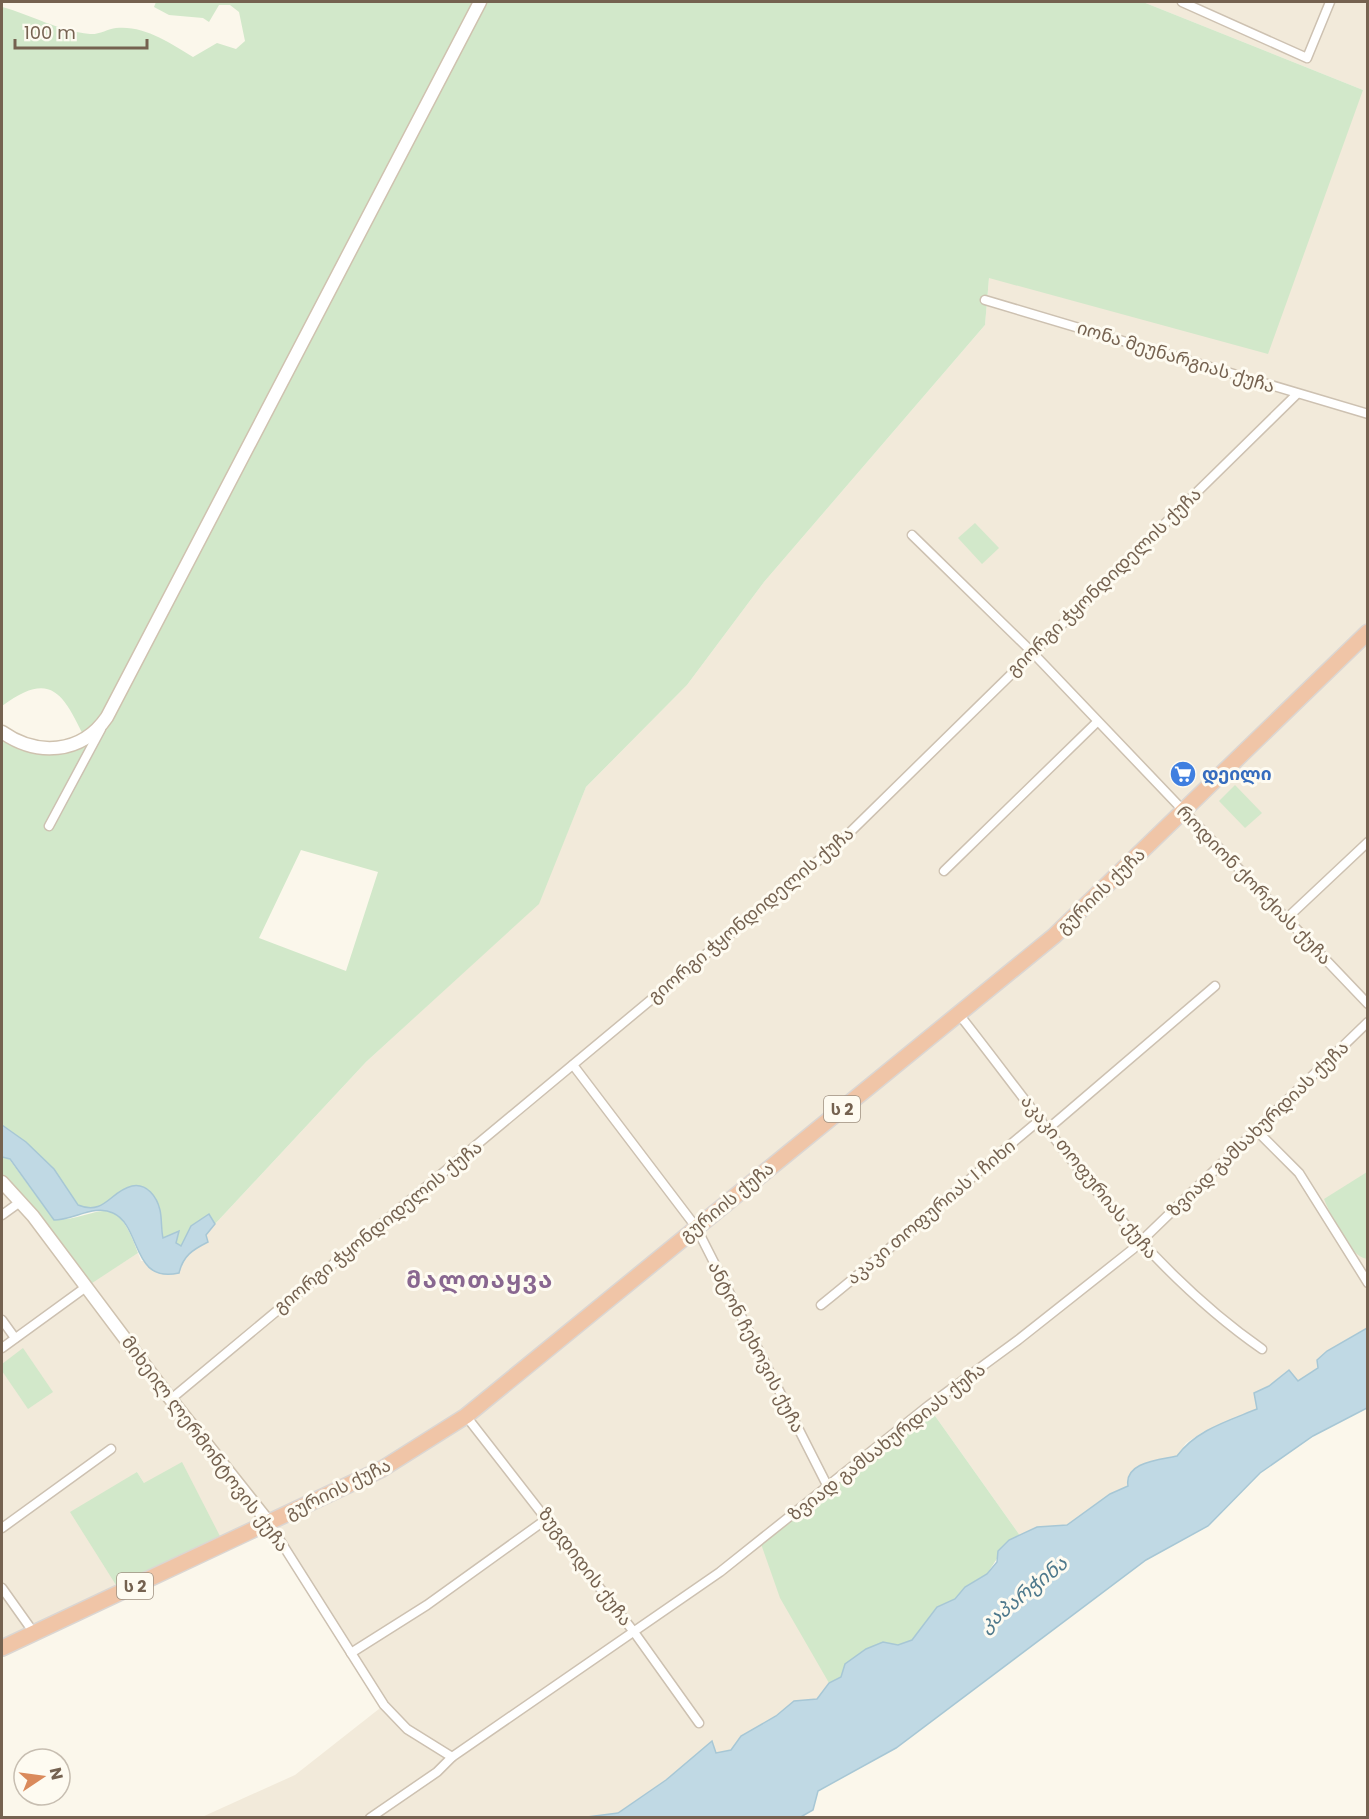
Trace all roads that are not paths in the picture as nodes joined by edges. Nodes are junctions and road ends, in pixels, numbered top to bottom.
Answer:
1 (480, 2) edge
2 (1182, 2) edge
3 (1330, 2) edge
4 (985, 300) dead end
5 (1297, 394) junction
6 (1368, 414) edge
7 (912, 535) dead end
8 (1368, 632) edge
9 (1032, 652) junction
10 (107, 717) junction
11 (1097, 722) junction
12 (2, 732) edge
13 (1183, 811) junction
14 (50, 826) dead end
15 (1368, 842) edge
16 (944, 871) dead end
17 (1286, 920) junction
18 (1215, 986) dead end
19 (1368, 1004) edge
20 (958, 1013) junction
21 (1368, 1022) edge
22 (573, 1065) junction
23 (1041, 1119) junction
24 (1049, 1128) junction
25 (1257, 1131) junction
26 (2, 1182) edge
27 (20, 1202) junction
28 (2, 1215) edge
29 (696, 1227) junction
30 (1140, 1243) junction
31 (1368, 1283) edge
32 (86, 1287) junction
33 (820, 1305) dead end
34 (2, 1320) edge
35 (15, 1338) junction
36 (2, 1348) edge
37 (1262, 1349) dead end
38 (171, 1399) junction
39 (466, 1416) junction
40 (111, 1449) dead end
41 (828, 1487) junction
42 (548, 1518) junction
43 (269, 1523) junction
44 (2, 1528) edge
45 (2, 1588) edge
46 (634, 1632) junction
47 (34, 1633) junction
48 (2, 1648) edge
49 (351, 1653) junction
50 (699, 1723) dead end
51 (452, 1757) junction
52 (370, 1818) edge

1 - 10 street
2 - 3 street
4 - 5 street, იონა მეუნარგიას ქუჩა
5 - 6 street, იონა მეუნარგიას ქუჩა
5 - 9 street, გიორგი ჭყონდიდელის ქუჩა
7 - 9 street, როდიონ ქორქიას ქუჩა
8 - 13 highway, გურიის ქუჩა / ს 2
9 - 11 street, როდიონ ქორქიას ქუჩა
9 - 22 street, გიორგი ჭყონდიდელის ქუჩა
10 - 12 street
10 - 14 street
11 - 13 street, როდიონ ქორქიას ქუჩა
11 - 16 street
13 - 17 street, როდიონ ქორქიას ქუჩა
13 - 20 highway, გურიის ქუჩა / ს 2
15 - 17 street
17 - 19 street, როდიონ ქორქიას ქუჩა
18 - 24 street
20 - 23 street, აკაკი თოფურიას ქუჩა
20 - 29 highway, გურიის ქუჩა / ს 2
21 - 25 street, ზვიად გამსახურდიას ქუჩა
22 - 29 street, ანტონ ჩეხოვის ქუჩა
22 - 38 street, გიორგი ჭყონდიდელის ქუჩა
23 - 24 street, აკაკი თოფურიას ქუჩა
23 - 33 street, აკაკი თოფურიას I ჩიხი
24 - 30 street, აკაკი თოფურიას ქუჩა
25 - 30 street, ზვიად გამსახურდიას ქუჩა
25 - 31 street
26 - 27 street, მიხეილ ლერმონტოვის ქუჩა
27 - 28 street
27 - 32 street, მიხეილ ლერმონტოვის ქუჩა
29 - 39 highway, გურიის ქუჩა / ს 2
29 - 41 street, ანტონ ჩეხოვის ქუჩა
30 - 37 street, აკაკი თოფურიას ქუჩა
30 - 41 street, ზვიად გამსახურდიას ქუჩა
32 - 35 street
32 - 38 street, მიხეილ ლერმონტოვის ქუჩა
34 - 35 street
35 - 36 street
38 - 43 street, მიხეილ ლერმონტოვის ქუჩა
39 - 42 street, ზუგდიდის ქუჩა
39 - 43 highway, გურიის ქუჩა / ს 2
40 - 44 street
41 - 46 street, ზვიად გამსახურდიას ქუჩა
42 - 46 street, ზუგდიდის ქუჩა
42 - 49 street
43 - 47 highway, გურიის ქუჩა / ს 2
43 - 49 street, მიხეილ ლერმონტოვის ქუჩა
45 - 47 street
46 - 50 street, ზუგდიდის ქუჩა
46 - 51 street, ზვიად გამსახურდიას ქუჩა
47 - 48 highway, გურიის ქუჩა / ს 2
49 - 51 street, მიხეილ ლერმონტოვის ქუჩა
51 - 52 street, ზვიად გამსახურდიას ქუჩა

